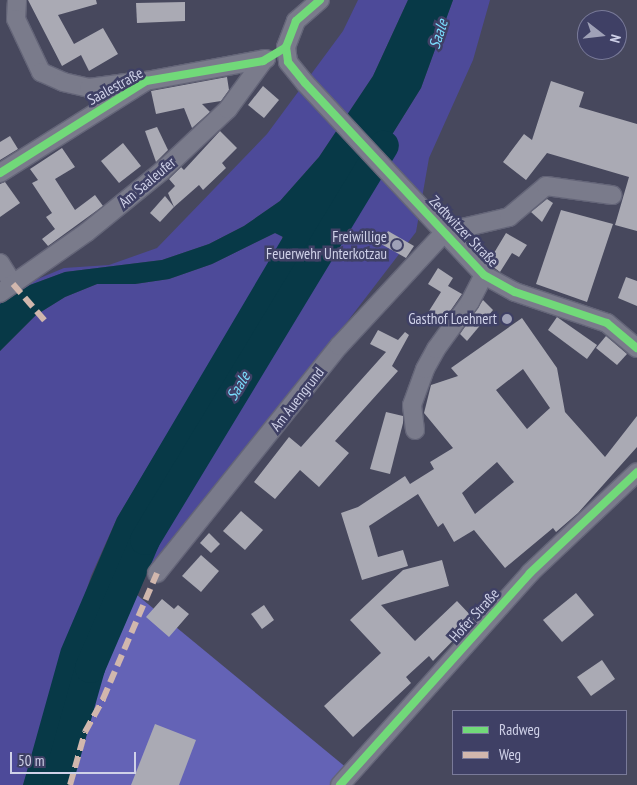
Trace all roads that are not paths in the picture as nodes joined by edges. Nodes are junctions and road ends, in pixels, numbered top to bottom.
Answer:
1 (16, 0) edge
2 (320, 0) edge
3 (286, 47) junction
4 (262, 61) junction
5 (146, 81) junction
6 (0, 173) edge
7 (612, 195) dead end
8 (445, 232) junction
9 (0, 263) edge
10 (484, 275) junction
11 (6, 289) edge
12 (637, 348) edge
13 (415, 430) dead end
14 (637, 472) edge
15 (157, 573) dead end
16 (340, 785) edge

1 - 5 street
2 - 3 street
3 - 4 street, Saalestraße
3 - 8 street, Zedtwitzer Straße
4 - 5 street, Saalestraße
4 - 11 street, Am Saaleufer
5 - 6 street, Saalestraße
7 - 8 street
8 - 10 street, Zedtwitzer Straße
8 - 15 street, Am Auengrund
9 - 11 street, Am Saaleufer
10 - 12 street, Zedtwitzer Straße
10 - 13 street, Zedtwitzer Straße
14 - 16 street, Hofer Straße

